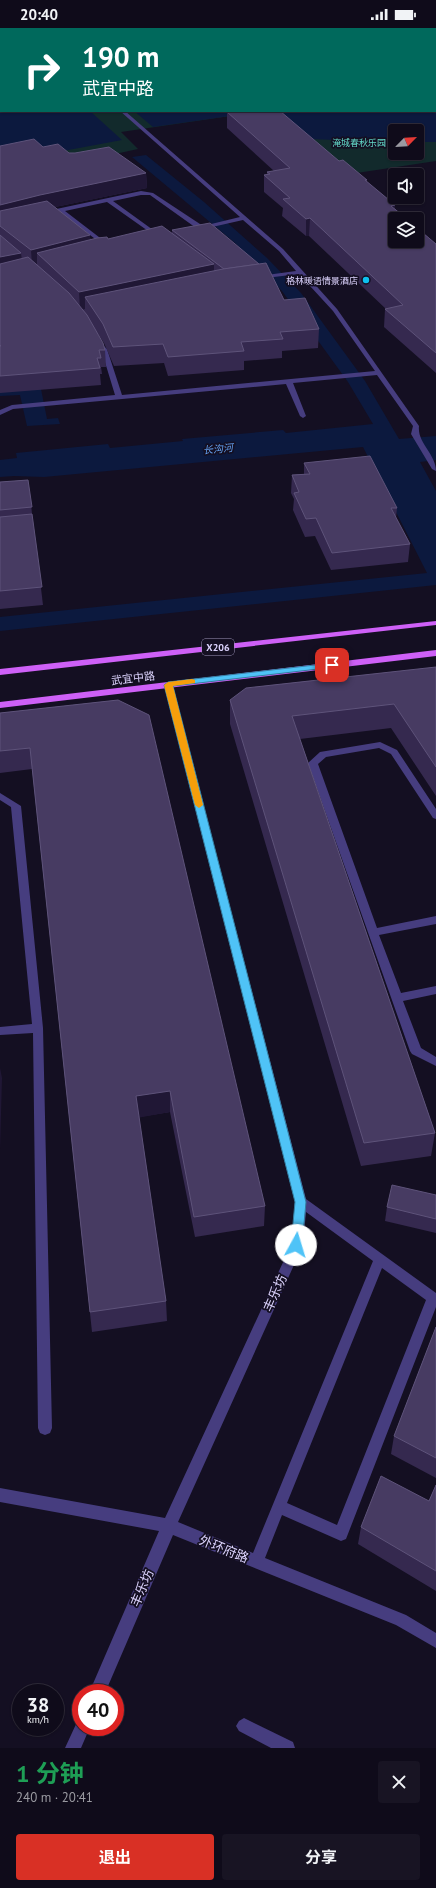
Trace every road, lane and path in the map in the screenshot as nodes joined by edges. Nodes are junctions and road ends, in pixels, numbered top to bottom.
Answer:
1 (123, 112) edge
2 (108, 200) junction
3 (60, 210) junction
4 (37, 215) edge
5 (244, 218) junction
6 (152, 239) edge
7 (104, 251) edge
8 (300, 272) junction
9 (254, 279) edge
10 (96, 338) edge
11 (379, 373) junction
12 (289, 382) junction
13 (119, 397) junction
14 (0, 413) edge
15 (303, 416) dead end
16 (435, 468) edge
17 (436, 623) edge
18 (436, 653) edge
19 (0, 672) edge
20 (168, 685) junction
21 (0, 705) edge
22 (0, 796) edge
23 (436, 816) edge
24 (436, 920) edge
25 (373, 932) junction
26 (436, 990) edge
27 (397, 998) junction
28 (38, 1028) junction
29 (0, 1031) edge
30 (436, 1062) edge
31 (301, 1202) junction
32 (380, 1259) junction
33 (45, 1428) dead end
34 (0, 1495) edge
35 (279, 1506) junction
36 (169, 1526) junction
37 (256, 1562) junction
38 (436, 1641) edge
39 (101, 1684) edge
40 (244, 1726) dead end
41 (78, 1736) edge
42 (73, 1748) edge
43 (287, 1748) edge

1 - 5 street
2 - 3 street
2 - 5 street
2 - 6 street
3 - 4 street
3 - 7 street
5 - 8 street
8 - 9 street
8 - 11 street
10 - 13 street
11 - 12 street
11 - 16 street
12 - 13 street
12 - 15 street
13 - 14 street
17 - 19 main road, 武宜中路 / X206
18 - 20 main road, 武宜中路
20 - 21 main road, 武宜中路
20 - 31 street, 丰乐坊
22 - 28 street
23 - 25 street
24 - 25 street
25 - 27 street
26 - 27 street
27 - 30 street
28 - 29 street
28 - 33 street
31 - 32 street
31 - 36 street, 丰乐坊
32 - 35 street
32 - 35 street
34 - 36 street, 外环府路
35 - 37 street
36 - 37 street, 外环府路
36 - 39 street, 丰乐坊
37 - 38 street, 外环府路
40 - 43 street
41 - 42 street

